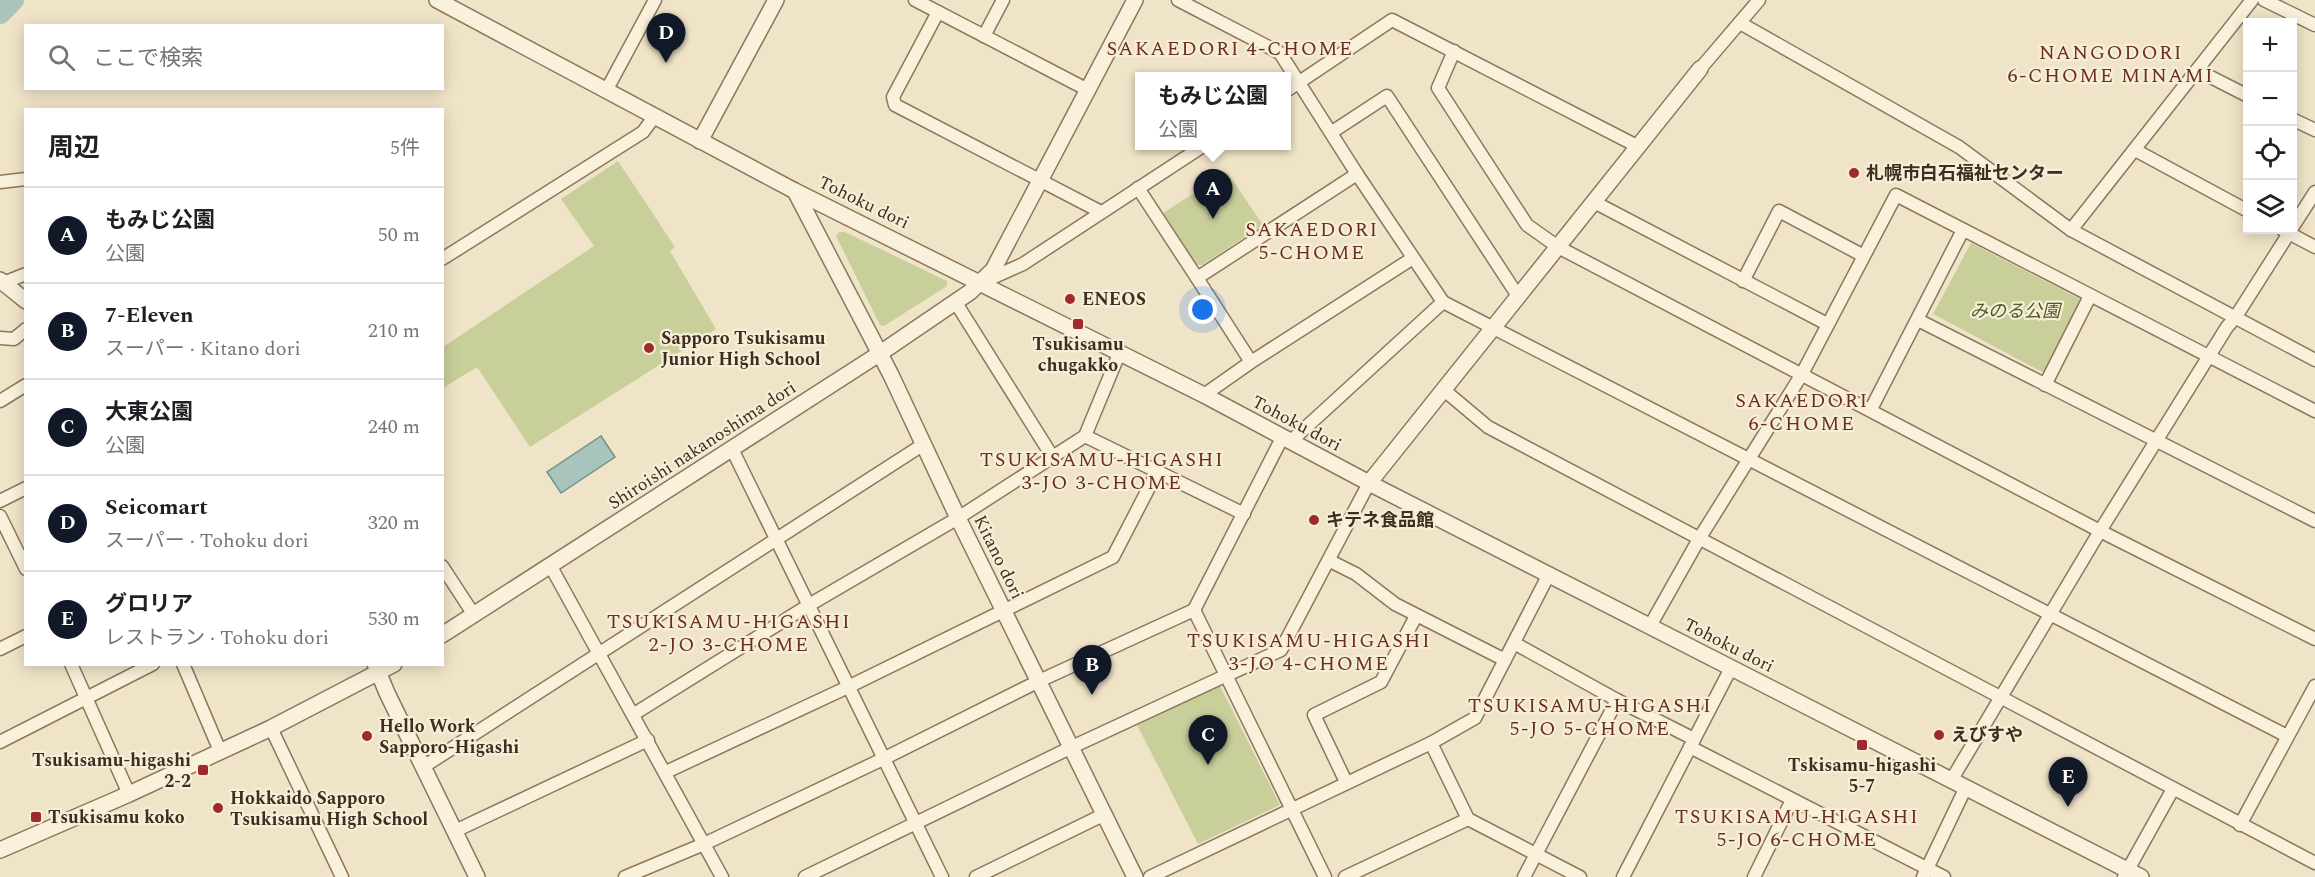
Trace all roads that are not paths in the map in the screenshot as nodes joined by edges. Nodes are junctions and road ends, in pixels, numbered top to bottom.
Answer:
1 (437, 0) edge
2 (655, 0) edge
3 (776, 0) edge
4 (915, 0) edge
5 (1003, 0) edge
6 (1135, 0) edge
7 (1178, 0) edge
8 (1759, 0) edge
9 (2252, 0) edge
10 (2264, 0) edge
11 (938, 12) junction
12 (1740, 23) junction
13 (2315, 24) edge
14 (984, 36) junction
15 (1454, 51) junction
16 (1700, 69) joint
17 (2197, 70) junction
18 (1300, 82) junction
19 (1291, 88) edge
20 (1088, 90) junction
21 (606, 91) junction
22 (2243, 94) edge
23 (654, 117) junction
24 (2297, 121) edge
25 (2315, 130) edge
26 (1332, 132) junction
27 (700, 141) junction
28 (1637, 146) junction
29 (1197, 150) edge
30 (2135, 150) junction
31 (1357, 174) junction
32 (24, 179) edge
33 (1039, 181) junction
34 (0, 182) edge
35 (1138, 188) junction
36 (795, 191) junction
37 (2315, 192) edge
38 (1594, 202) junction
39 (2243, 209) edge
40 (1101, 212) junction
41 (2297, 218) edge
42 (1964, 230) junction
43 (2071, 230) junction
44 (2287, 234) edge
45 (2295, 234) edge
46 (1558, 247) junction
47 (2315, 247) edge
48 (1862, 255) junction
49 (444, 258) edge
50 (1413, 258) junction
51 (24, 275) edge
52 (1197, 278) junction
53 (1743, 281) junction
54 (2, 282) edge
55 (982, 282) junction
56 (1518, 296) junction
57 (2090, 296) junction
58 (24, 299) edge
59 (1443, 302) junction
60 (956, 303) junction
61 (2235, 318) junction
62 (1918, 320) junction
63 (1827, 324) junction
64 (1493, 328) junction
65 (24, 331) edge
66 (0, 338) edge
67 (879, 354) junction
68 (1119, 354) junction
69 (2210, 355) junction
70 (2315, 360) edge
71 (1251, 362) junction
72 (1802, 374) junction
73 (2045, 385) junction
74 (24, 386) edge
75 (1444, 390) junction
76 (1204, 395) junction
77 (0, 400) edge
78 (1871, 409) junction
79 (2315, 411) edge
80 (1085, 436) junction
81 (1287, 439) junction
82 (2157, 441) junction
83 (924, 444) junction
84 (732, 449) junction
85 (1052, 456) junction
86 (1749, 461) junction
87 (1157, 472) junction
88 (1369, 483) junction
89 (24, 489) edge
90 (0, 501) edge
91 (1244, 514) junction
92 (0, 516) edge
93 (958, 518) junction
94 (2315, 521) edge
95 (2100, 531) junction
96 (777, 539) junction
97 (1699, 539) junction
98 (1329, 561) junction
99 (24, 565) edge
100 (550, 565) junction
101 (444, 569) edge
102 (1549, 574) junction
103 (808, 605) junction
104 (1004, 610) junction
105 (1194, 610) junction
106 (474, 615) junction
107 (2049, 615) junction
108 (1416, 616) junction
109 (1650, 626) junction
110 (444, 634) edge
111 (24, 637) edge
112 (2315, 639) edge
113 (1514, 644) junction
114 (0, 649) edge
115 (600, 654) junction
116 (1505, 660) junction
117 (72, 666) edge
118 (149, 666) edge
119 (184, 666) edge
120 (1731, 668) junction
121 (377, 669) edge
122 (1227, 676) junction
123 (1040, 681) junction
124 (2315, 686) edge
125 (848, 687) junction
126 (87, 697) junction
127 (2000, 698) junction
128 (1617, 700) junction
129 (634, 714) junction
130 (271, 728) junction
131 (2287, 736) junction
132 (648, 740) junction
133 (0, 742) edge
134 (1431, 742) junction
135 (1692, 743) junction
136 (1072, 747) junction
137 (220, 751) junction
138 (883, 759) junction
139 (423, 767) junction
140 (666, 772) junction
141 (1952, 779) junction
142 (1346, 782) junction
143 (1966, 787) junction
144 (2173, 789) junction
145 (129, 794) junction
146 (1792, 800) junction
147 (1293, 809) junction
148 (1105, 814) junction
149 (1468, 819) junction
150 (915, 824) junction
151 (2240, 825) junction
152 (455, 831) junction
153 (704, 844) junction
154 (0, 850) edge
155 (1535, 855) junction
156 (2315, 863) edge
157 (1925, 873) edge
158 (2130, 875) edge
159 (342, 877) edge
160 (477, 877) edge
161 (626, 877) edge
162 (722, 877) edge
163 (805, 877) edge
164 (942, 877) edge
165 (976, 877) edge
166 (1135, 877) edge
167 (1150, 877) edge
168 (1325, 877) edge
169 (1345, 877) edge
170 (1524, 877) edge
171 (1580, 877) edge
172 (1623, 877) edge
173 (1754, 877) edge
174 (1944, 877) edge

1 - 21 street, Tohoku dori
2 - 21 street
3 - 27 street
4 - 11 street
5 - 14 street
6 - 20 street, Shiroishi nakanoshima dori
7 - 18 street
8 - 12 street
9 - 17 street
10 - 13 street
11 - 14 street
11 - 33 street
12 - 16 street
12 - 43 street
14 - 20 street
15 - 18 street
15 - 28 street
15 - 46 street
16 - 28 street
17 - 22 street
17 - 30 street
18 - 19 street
18 - 26 street
20 - 33 street, Shiroishi nakanoshima dori
21 - 23 street, Tohoku dori
23 - 27 street, Tohoku dori
23 - 49 street
24 - 25 street
26 - 31 street
26 - 56 street
27 - 36 street, Tohoku dori
28 - 38 street
29 - 35 street
30 - 39 street
30 - 43 street
31 - 50 street
31 - 52 street
32 - 34 street
33 - 40 street
33 - 55 street, Shiroishi nakanoshima dori
35 - 40 street
35 - 52 street
36 - 55 street, Tohoku dori
36 - 67 street, Kitano dori
37 - 41 street
38 - 46 street
38 - 53 street
40 - 55 street
42 - 48 street
42 - 57 street
42 - 62 street
43 - 61 street
44 - 61 street
45 - 47 street
46 - 56 street
46 - 72 street
48 - 53 street
48 - 63 street
50 - 59 street
50 - 71 street
51 - 54 street
52 - 71 street
53 - 63 street
54 - 58 street
55 - 60 street, Shiroishi nakanoshima dori
55 - 68 street, Tohoku dori
56 - 64 street
57 - 69 street
57 - 73 street
59 - 64 street
59 - 81 street
60 - 67 street, Shiroishi nakanoshima dori
60 - 85 street
61 - 69 street
61 - 70 street
62 - 73 street
62 - 78 street
63 - 72 street
64 - 75 street
64 - 86 street
65 - 66 street
67 - 83 street, Kitano dori
67 - 84 street, Shiroishi nakanoshima dori
68 - 76 street, Tohoku dori
68 - 80 street
69 - 79 street
69 - 82 street
71 - 76 street
72 - 78 street
72 - 86 street
73 - 82 street
74 - 77 street
75 - 88 street
75 - 97 street
76 - 81 street, Tohoku dori
78 - 95 street
80 - 85 street
80 - 87 street
81 - 88 street, Tohoku dori
81 - 91 street
82 - 94 street
82 - 95 street
83 - 93 street, Kitano dori
83 - 96 street
84 - 96 street
84 - 100 street, Shiroishi nakanoshima dori
85 - 93 street
86 - 97 street
86 - 107 street
87 - 91 street
87 - 104 street
88 - 98 street
88 - 102 street, Tohoku dori
89 - 90 street
91 - 105 street
92 - 99 street
93 - 103 street
93 - 104 street, Kitano dori
95 - 107 street
95 - 112 street
96 - 103 street
96 - 115 street
97 - 109 street
97 - 127 street
98 - 108 street
98 - 122 street
100 - 106 street, Shiroishi nakanoshima dori
100 - 115 street
101 - 106 street
102 - 109 street, Tohoku dori
102 - 113 street
103 - 125 street
103 - 129 street
104 - 123 street, Kitano dori
104 - 125 street
105 - 122 street
105 - 123 street
106 - 110 street, Shiroishi nakanoshima dori
107 - 127 street
107 - 131 street
108 - 116 street
108 - 142 street
109 - 120 street, Tohoku dori
111 - 114 street
113 - 116 street
113 - 128 street
115 - 129 street
115 - 139 street
116 - 134 street
117 - 126 street
118 - 126 street
119 - 137 street
120 - 135 street
120 - 141 street, Tohoku dori
121 - 130 street
121 - 139 street
122 - 136 street
122 - 147 street
123 - 136 street, Kitano dori
123 - 138 street
124 - 131 street
125 - 138 street
125 - 140 street
126 - 133 street
126 - 145 street
127 - 141 street
127 - 144 street
128 - 135 street
128 - 155 street
129 - 132 street
130 - 137 street
130 - 159 street
131 - 151 street
132 - 140 street
132 - 152 street
134 - 142 street
134 - 149 street
135 - 146 street
135 - 172 street
136 - 148 street, Kitano dori
136 - 150 street
137 - 145 street
138 - 150 street
138 - 153 street
139 - 152 street
140 - 153 street
141 - 143 street, Tohoku dori
142 - 147 street
143 - 157 street
143 - 158 street, Tohoku dori
144 - 151 street
144 - 158 street
145 - 154 street
146 - 157 street
146 - 173 street
147 - 167 street
147 - 168 street
148 - 165 street
148 - 166 street, Kitano dori
149 - 155 street
149 - 169 street
150 - 163 street
150 - 164 street
151 - 156 street
152 - 160 street
153 - 161 street
153 - 162 street
155 - 170 street
155 - 171 street
157 - 174 street

